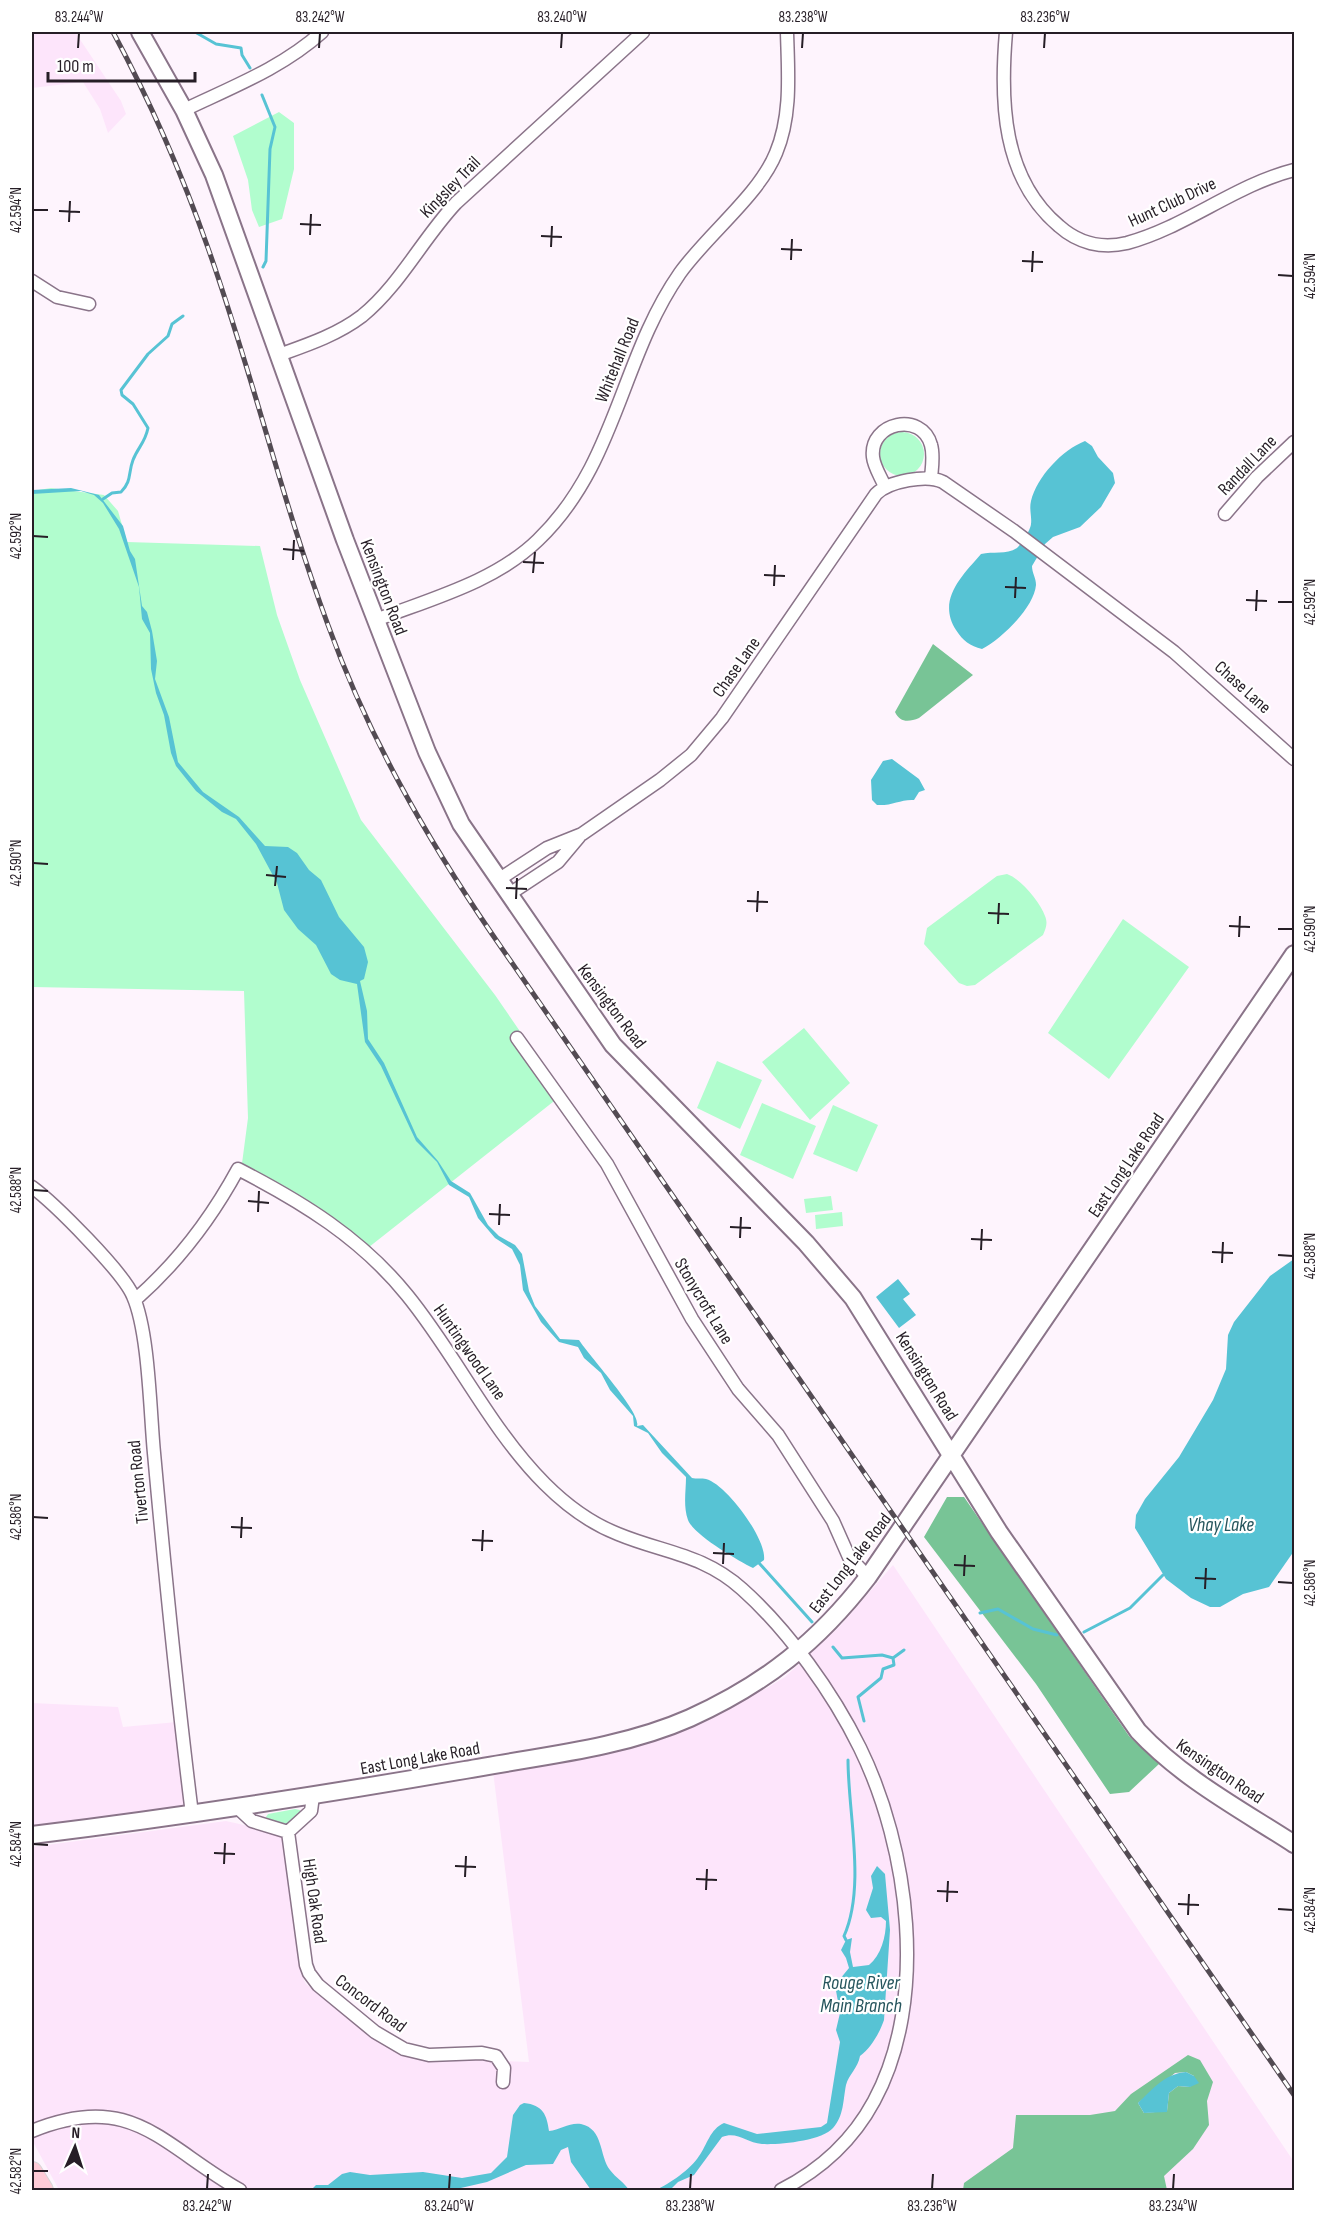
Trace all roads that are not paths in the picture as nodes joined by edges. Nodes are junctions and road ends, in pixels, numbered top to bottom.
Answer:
1 (140, 32) edge
2 (322, 32) edge
3 (643, 32) edge
4 (787, 32) edge
5 (1006, 32) edge
6 (184, 110) junction
7 (1294, 170) edge
8 (32, 281) edge
9 (90, 304) dead end
10 (279, 355) junction
11 (1294, 442) edge
12 (931, 478) junction
13 (885, 487) junction
14 (1225, 514) dead end
15 (376, 620) junction
16 (1294, 759) edge
17 (582, 834) junction
18 (498, 880) junction
19 (508, 895) junction
20 (1294, 954) edge
21 (517, 1038) dead end
22 (32, 1187) edge
23 (135, 1300) junction
24 (951, 1453) junction
25 (868, 1577) junction
26 (799, 1652) junction
27 (313, 1796) junction
28 (238, 1808) junction
29 (192, 1814) junction
30 (288, 1832) junction
31 (32, 1835) edge
32 (1294, 1844) edge
33 (309, 1973) joint
34 (503, 2082) dead end
35 (32, 2131) edge
36 (32, 2172) edge
37 (43, 2190) edge
38 (240, 2190) edge
39 (781, 2190) edge

1 - 6 street, Kensington Road
2 - 6 street
3 - 10 street, Kingsley Trail
4 - 15 street, Whitehall Road
5 - 7 street, Hunt Club Drive
6 - 10 street, Kensington Road
8 - 9 street
10 - 15 street, Kensington Road
11 - 14 street, Randall Lane
12 - 13 street
12 - 13 street
12 - 16 street, Chase Lane
13 - 17 street, Chase Lane
15 - 18 street, Kensington Road
17 - 18 street, Chase Lane
17 - 19 street, Chase Lane
18 - 19 street, Kensington Road
19 - 24 street, Kensington Road
20 - 24 street, East Long Lake Road
21 - 25 street, Stonycroft Lane
22 - 23 street, Tiverton Road
23 - 26 street, Huntingwood Lane
23 - 29 street, Tiverton Road
24 - 25 street, East Long Lake Road
24 - 32 street, Kensington Road
25 - 26 street, East Long Lake Road
26 - 27 street, East Long Lake Road
26 - 39 street
27 - 28 street, East Long Lake Road
27 - 30 street
28 - 29 street, East Long Lake Road
28 - 30 street
29 - 31 street, East Long Lake Road
30 - 33 street, High Oak Road
33 - 34 street, Concord Road
35 - 38 street
36 - 37 main road

